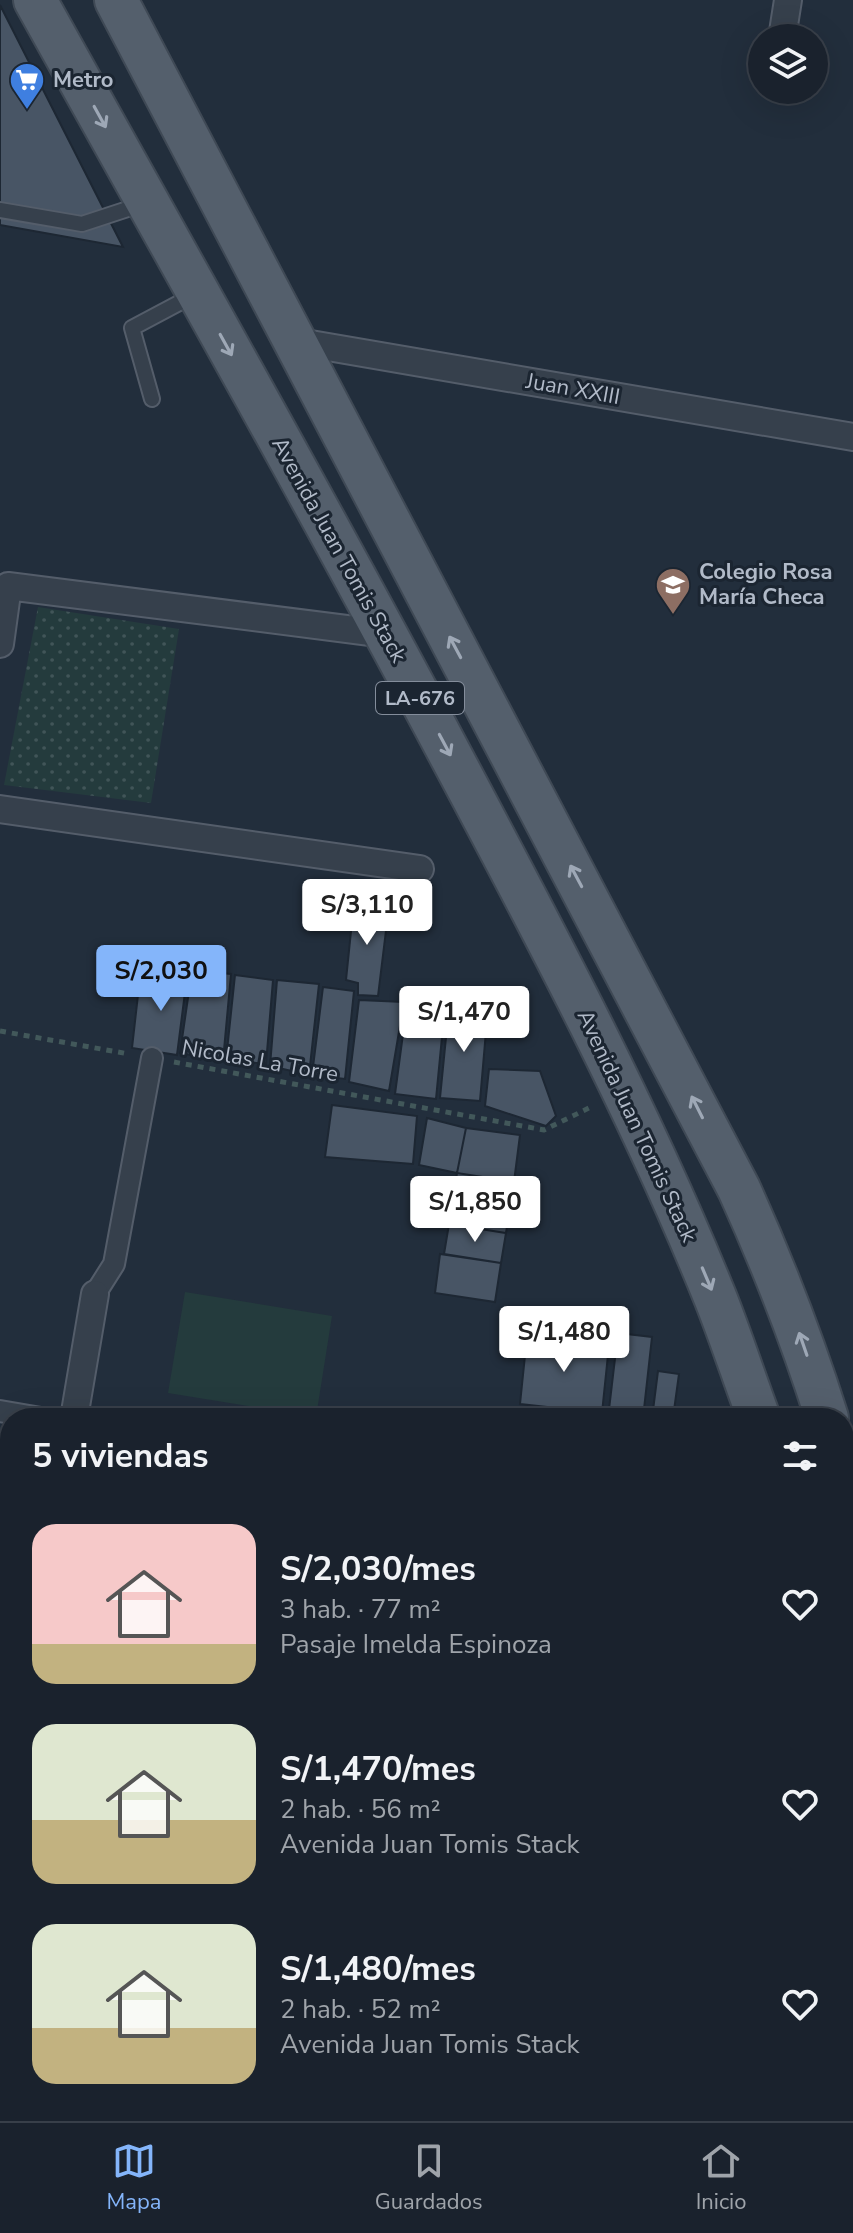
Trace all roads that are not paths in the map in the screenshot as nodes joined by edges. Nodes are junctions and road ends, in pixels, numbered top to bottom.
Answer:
1 (35, 0) edge
2 (116, 0) edge
3 (788, 0) edge
4 (784, 24) edge
5 (147, 203) junction
6 (0, 210) edge
7 (197, 293) junction
8 (293, 341) junction
9 (152, 399) dead end
10 (853, 437) edge
11 (386, 634) junction
12 (0, 644) edge
13 (0, 809) edge
14 (420, 869) dead end
15 (152, 1058) road end
16 (95, 1294) joint
17 (76, 1408) edge
18 (755, 1408) edge
19 (824, 1408) edge

1 -> 5 main road, Avenida Juan Tomis Stack / LA-676
2 - 8 main road, LA-676
3 - 4 street
5 - 6 lane
5 - 7 main road, Avenida Juan Tomis Stack / LA-676
7 - 9 lane
7 -> 11 main road, Avenida Juan Tomis Stack / LA-676
8 - 10 street, Juan XXIII
19 -> 8 main road, LA-676
11 - 12 street
11 -> 18 main road, Avenida Juan Tomis Stack / LA-676
13 - 14 street
15 - 16 street
16 - 17 street

